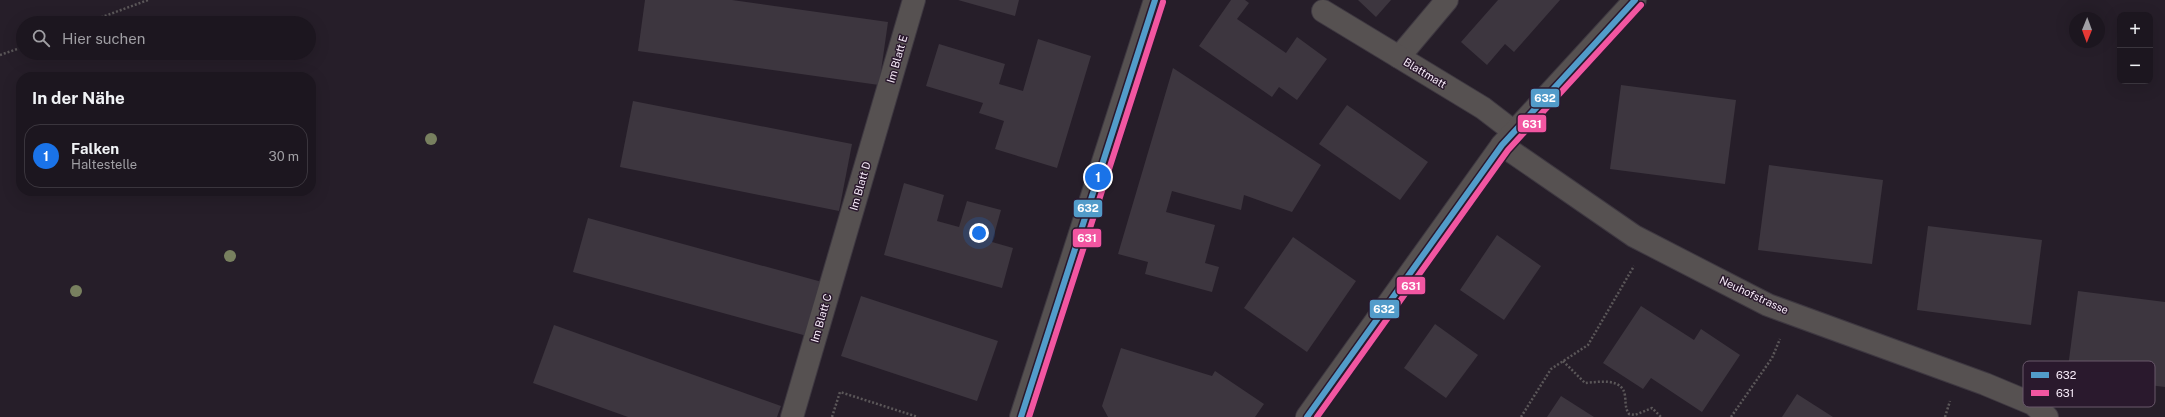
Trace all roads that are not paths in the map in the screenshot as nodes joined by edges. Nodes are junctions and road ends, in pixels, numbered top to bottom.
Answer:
1 (914, 0) edge
2 (1155, 0) edge
3 (1447, 0) edge
4 (1635, 0) edge
5 (1323, 11) dead end
6 (1399, 57) junction
7 (879, 119) joint
8 (1507, 138) junction
9 (840, 253) joint
10 (2023, 400) edge
11 (2036, 407) edge
12 (792, 417) edge
13 (1021, 417) edge
14 (1307, 417) edge
15 (2047, 417) edge

1 - 7 street, Im Blatt E
2 - 13 street
3 - 6 street, Blattmatt
4 - 8 street
5 - 6 street
6 - 8 street, Blattmatt
7 - 9 street, Im Blatt D
8 - 10 street, Neuhofstrasse
8 - 14 street
9 - 12 street, Im Blatt C
11 - 15 street, Neuhofstrasse

